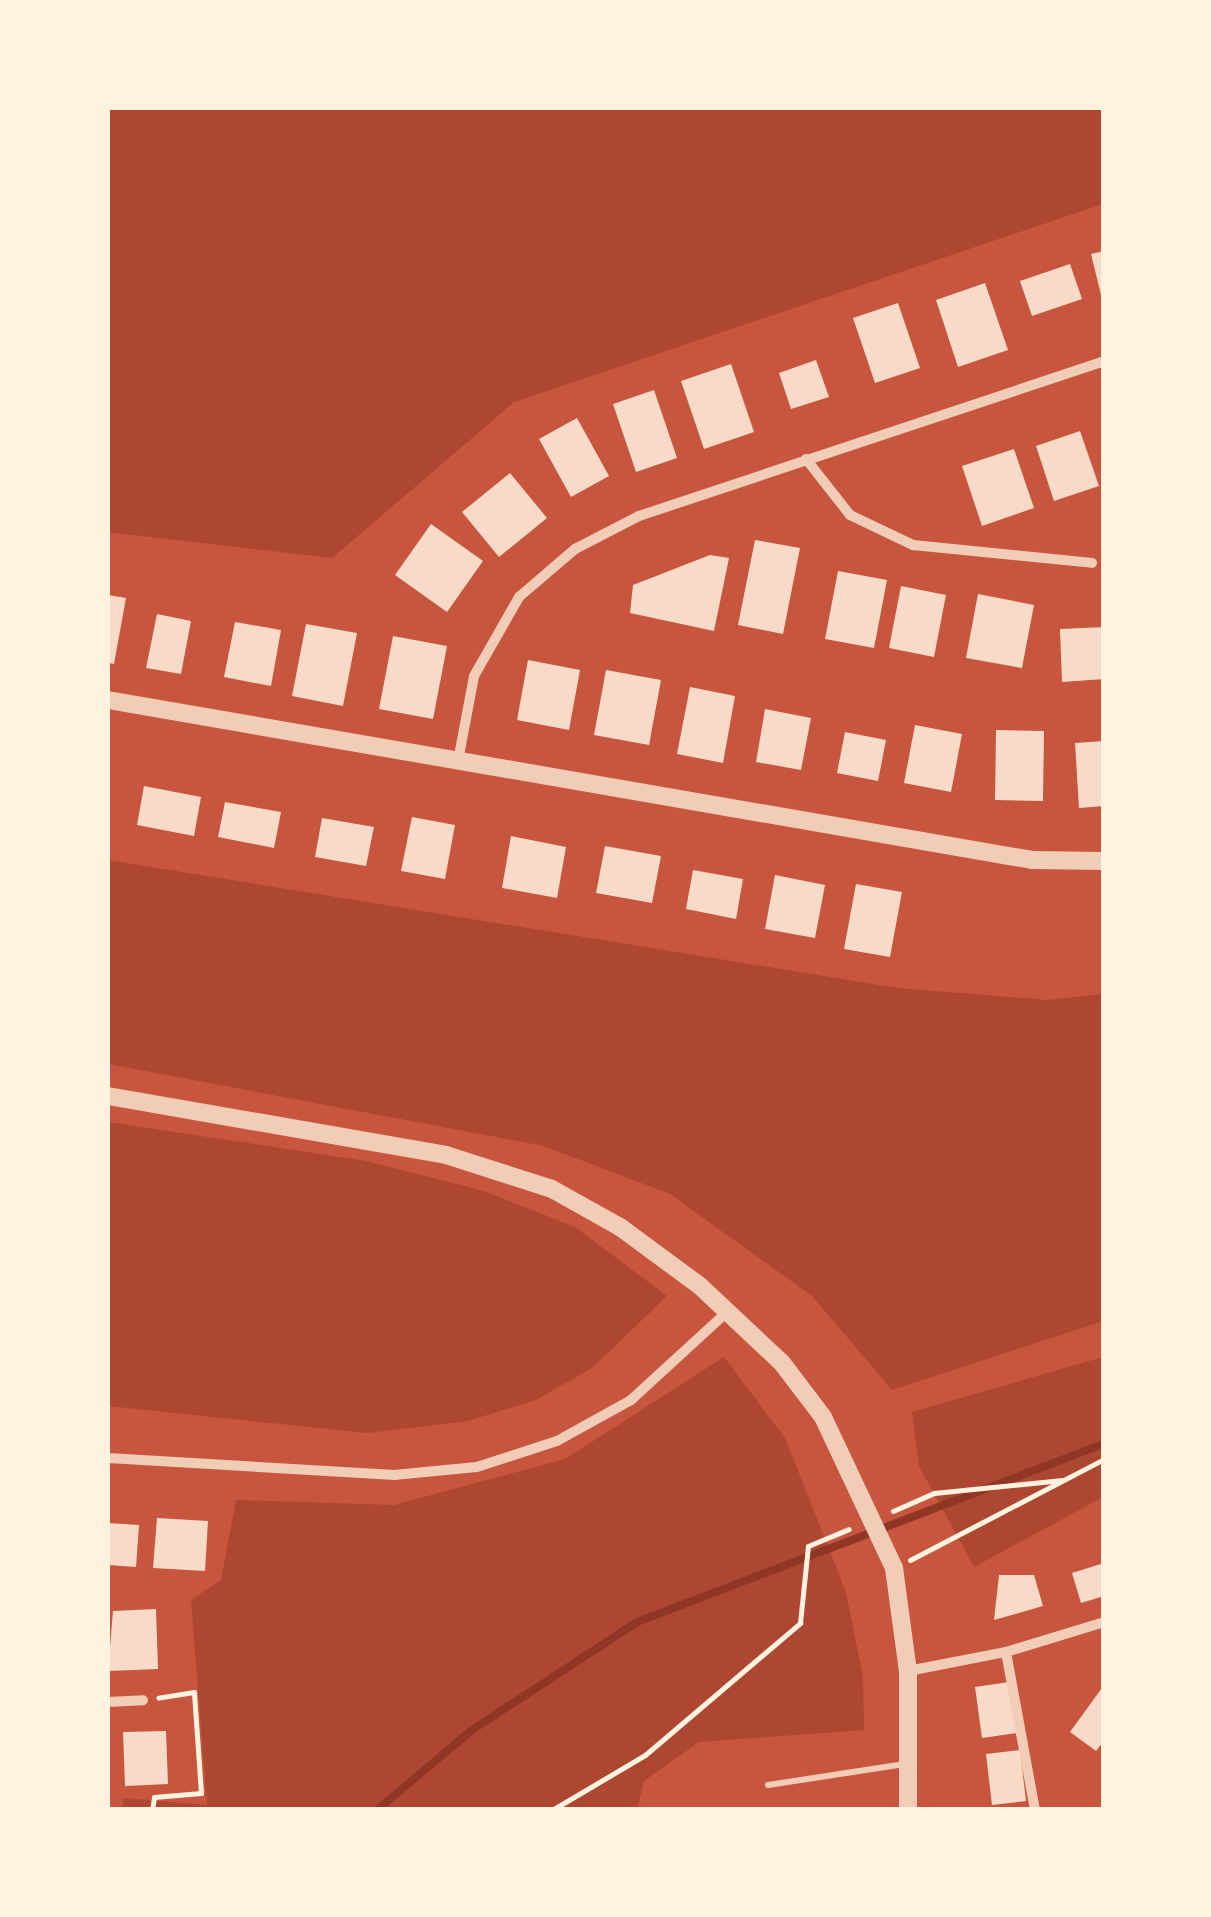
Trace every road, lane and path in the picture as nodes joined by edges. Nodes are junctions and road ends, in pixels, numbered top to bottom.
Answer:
1 (1104, 361) edge
2 (806, 459) junction
3 (1092, 563) dead end
4 (108, 700) edge
5 (458, 761) junction
6 (1104, 861) edge
7 (108, 1096) edge
8 (727, 1312) junction
9 (108, 1458) edge
10 (1104, 1459) edge
11 (1065, 1480) junction
12 (893, 1510) dead end
13 (849, 1529) dead end
14 (894, 1568) junction
15 (1104, 1622) edge
16 (1006, 1652) junction
17 (908, 1670) junction
18 (143, 1700) joint
19 (108, 1702) edge
20 (907, 1764) junction
21 (768, 1785) dead end
22 (152, 1810) edge
23 (552, 1810) edge
24 (908, 1810) edge
25 (1035, 1810) edge

1 - 2 street
2 - 3 street
2 - 5 street
4 - 5 street
5 - 6 street
7 - 8 street
8 - 9 street
8 - 14 street
10 - 11 path
11 - 12 path
11 - 14 path
13 - 23 path
14 - 17 street
15 - 16 street
16 - 17 street
16 - 25 street
17 - 20 street
18 - 19 street
18 - 22 path
20 - 21 lane
20 - 24 street

